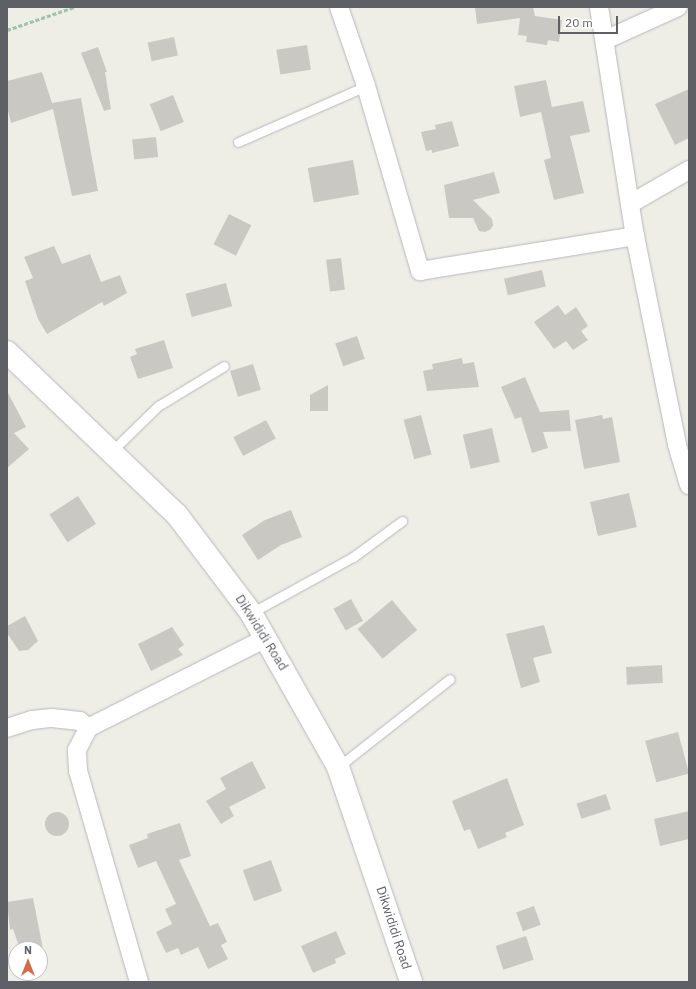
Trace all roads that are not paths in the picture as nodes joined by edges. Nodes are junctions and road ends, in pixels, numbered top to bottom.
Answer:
1 (339, 7) edge
2 (599, 7) edge
3 (678, 7) edge
4 (604, 40) junction
5 (366, 86) junction
6 (238, 142) dead end
7 (689, 170) edge
8 (630, 204) junction
9 (636, 236) junction
10 (7, 352) edge
11 (224, 366) dead end
12 (112, 452) junction
13 (689, 485) edge
14 (402, 521) dead end
15 (251, 613) junction
16 (266, 638) junction
17 (450, 679) dead end
18 (7, 728) edge
19 (88, 728) junction
20 (338, 767) junction
21 (139, 982) edge
22 (411, 982) edge

1 - 5 street
2 - 4 street
3 - 4 street
4 - 8 street
5 - 6 lane
5 - 9 street
7 - 8 street
8 - 9 street
9 - 13 street
10 - 12 street, Dikwididi Road
11 - 12 lane
12 - 15 street, Dikwididi Road
14 - 15 lane
15 - 16 street, Dikwididi Road
16 - 19 street
16 - 20 street, Dikwididi Road
17 - 20 lane
18 - 19 street
19 - 21 street
20 - 22 street, Dikwididi Road

